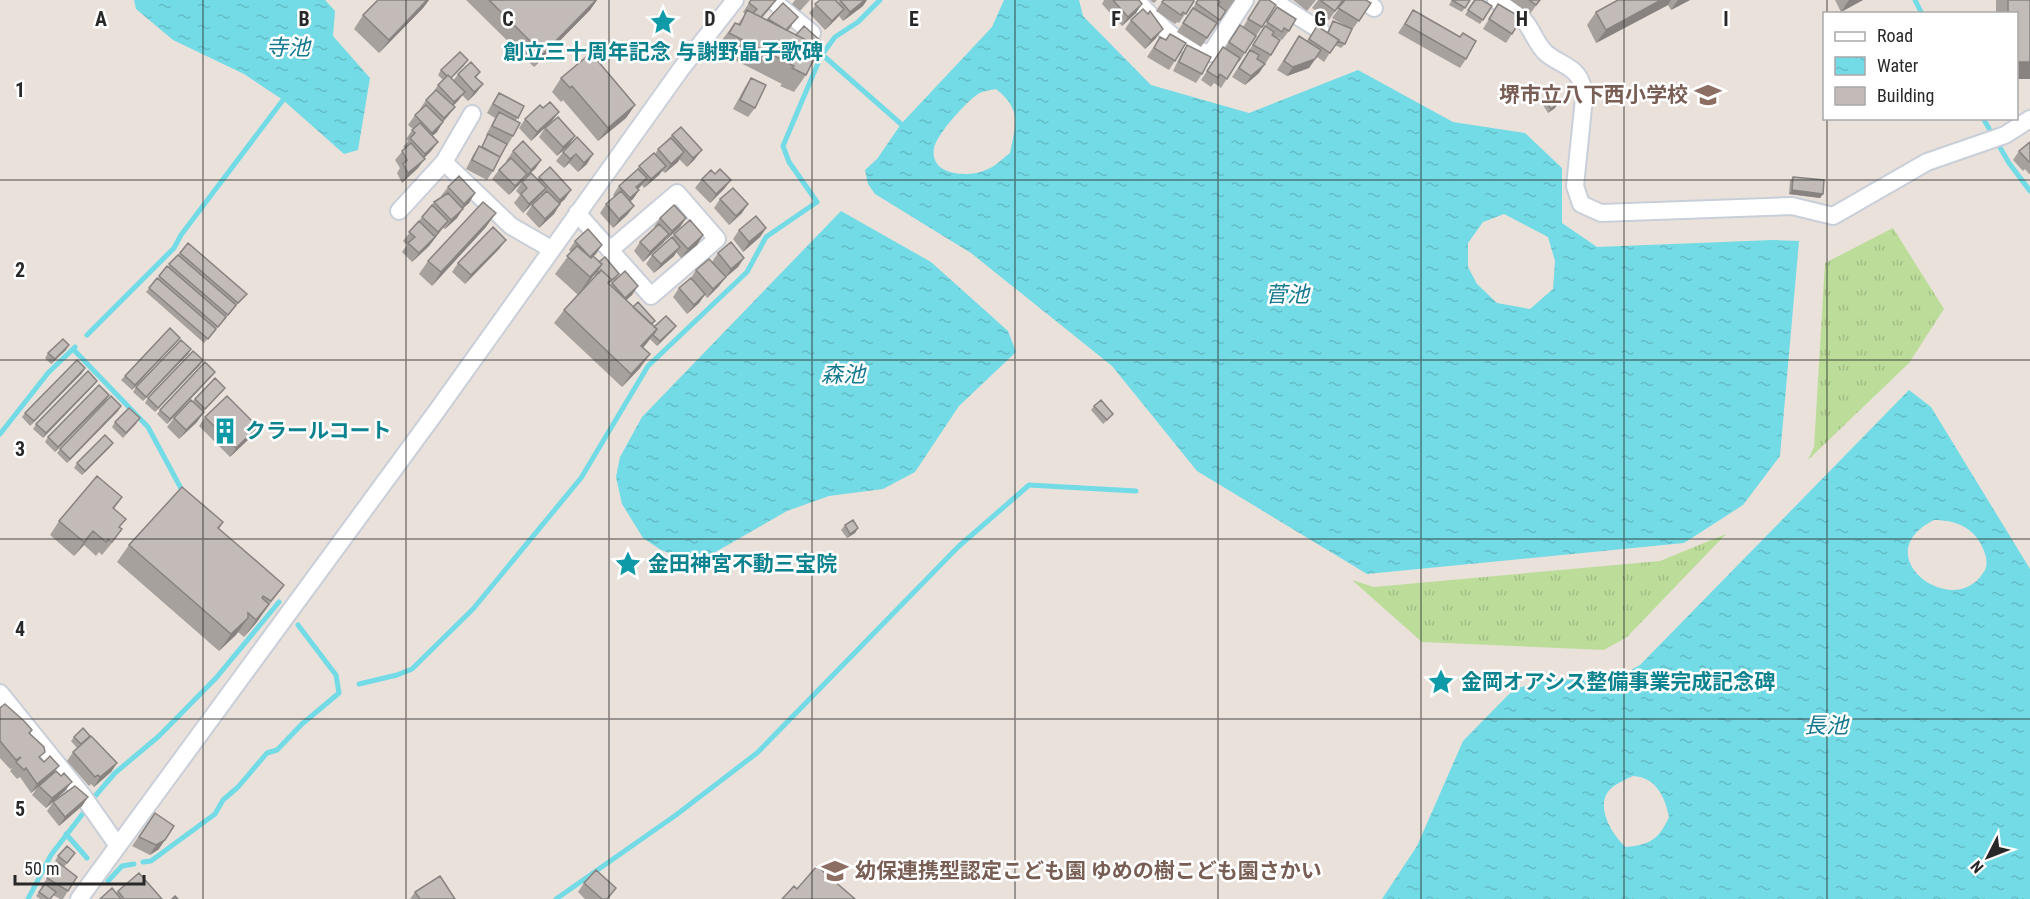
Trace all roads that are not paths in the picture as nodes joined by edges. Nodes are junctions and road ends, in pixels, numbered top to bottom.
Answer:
1 (735, 0) edge
2 (772, 0) edge
3 (1136, 0) edge
4 (1245, 0) edge
5 (1272, 0) edge
6 (1496, 0) edge
7 (1321, 31) edge
8 (812, 33) edge
9 (472, 114) dead end
10 (2030, 119) edge
11 (444, 162) junction
12 (399, 211) dead end
13 (577, 213) junction
14 (551, 249) junction
15 (610, 250) junction
16 (0, 693) edge
17 (118, 846) junction
18 (79, 899) edge

1 - 13 street
2 - 8 street
3 - 4 street
5 - 7 street
6 - 10 street
9 - 11 street
11 - 12 street
11 - 14 street
13 - 14 street
13 - 15 street
14 - 17 street
15 - 15 street
16 - 17 street
17 - 18 street

